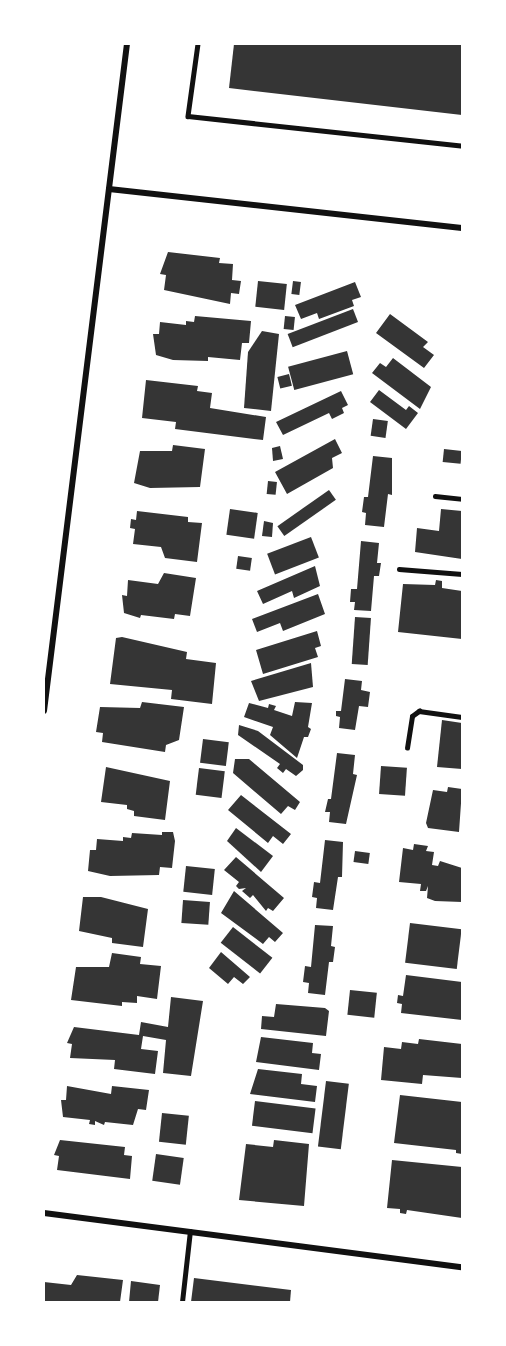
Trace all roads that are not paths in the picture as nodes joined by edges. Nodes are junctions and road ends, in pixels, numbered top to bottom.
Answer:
1 (127, 44) edge
2 (198, 44) edge
3 (462, 146) edge
4 (109, 189) junction
5 (462, 228) edge
6 (435, 496) dead end
7 (462, 499) edge
8 (399, 569) dead end
9 (462, 574) edge
10 (44, 711) edge
11 (462, 717) edge
12 (407, 748) dead end
13 (44, 1213) edge
14 (190, 1229) junction
15 (462, 1267) edge
16 (182, 1302) edge

1 - 4 street
2 - 3 lane
4 - 5 street
4 - 10 street
6 - 7 lane
8 - 9 lane
11 - 12 lane
13 - 14 street
14 - 15 street
14 - 16 lane

